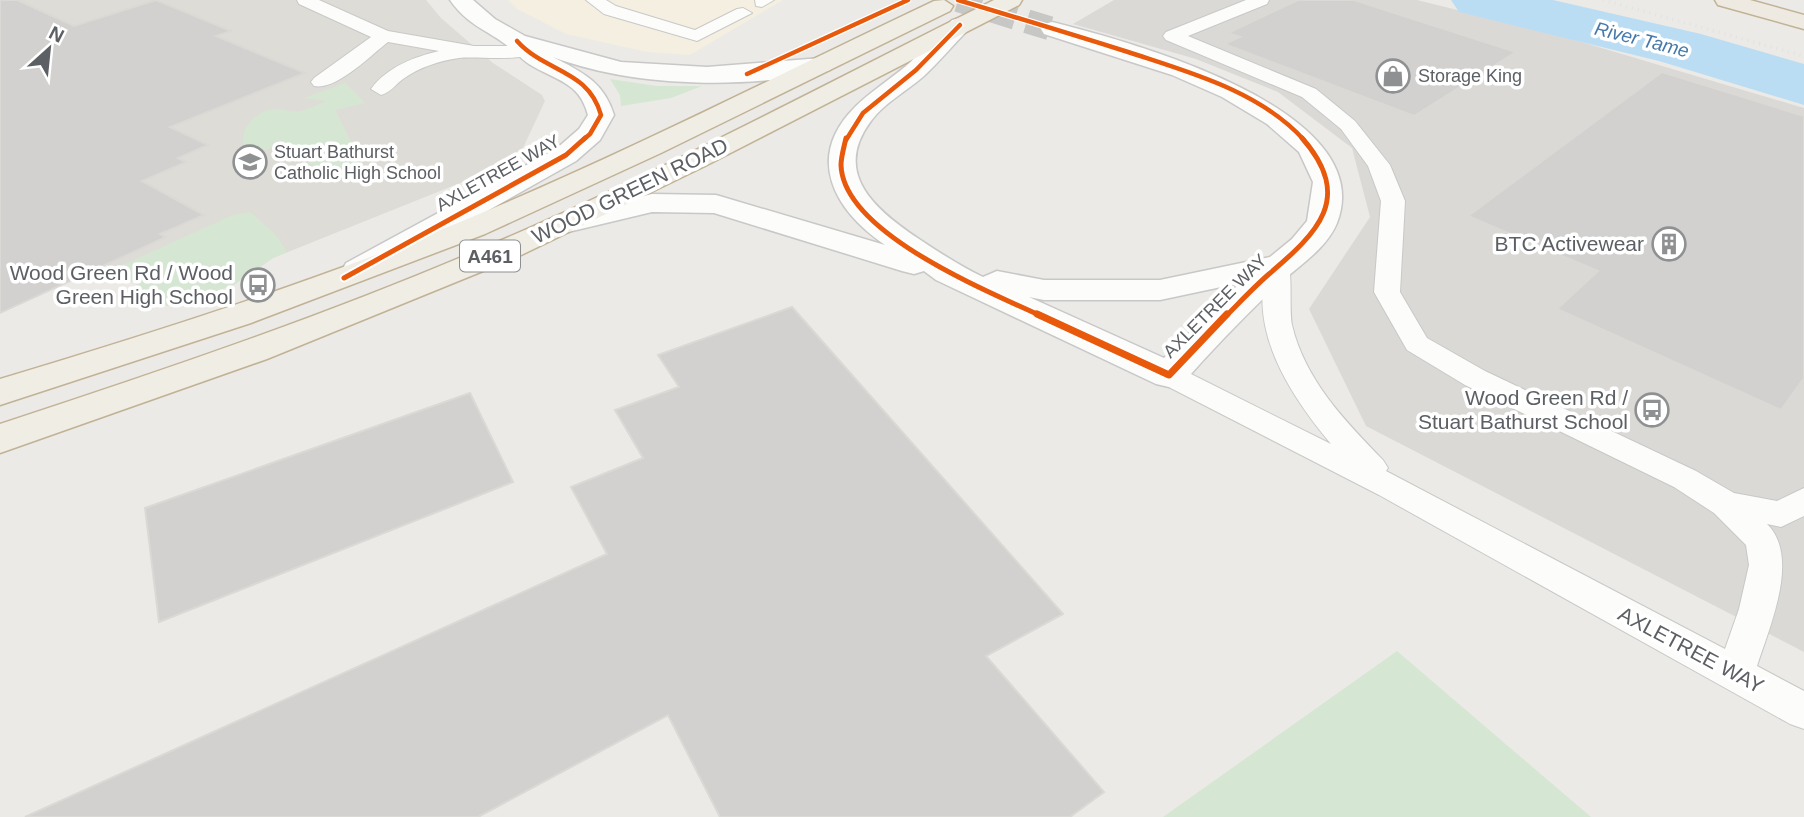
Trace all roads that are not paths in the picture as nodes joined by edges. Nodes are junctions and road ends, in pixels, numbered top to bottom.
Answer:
1 (305, 0) edge
2 (461, 0) edge
3 (594, 0) edge
4 (1011, 0) edge
5 (1261, 0) edge
6 (1726, 0) edge
7 (743, 13) dead end
8 (957, 13) edge
9 (1804, 22) edge
10 (490, 24) junction
11 (1052, 29) tunnel mouth
12 (384, 36) junction
13 (521, 46) junction
14 (422, 52) junction
15 (821, 65) junction
16 (321, 82) dead end
17 (381, 89) dead end
18 (564, 224) junction
19 (1278, 266) junction
20 (948, 273) junction
21 (344, 278) junction
22 (1169, 375) junction
23 (0, 392) edge
24 (0, 439) edge
25 (1390, 487) junction
26 (1804, 500) edge
27 (1726, 504) junction
28 (1736, 673) junction
29 (1804, 711) edge

1 - 12 lane
2 - 10 street, AXLETREE WAY
3 - 7 lane
4 - 8 highway, WOOD GREEN ROAD / A461
5 - 27 lane
6 - 9 highway
8 - 15 highway, WOOD GREEN ROAD / A461
8 - 18 highway, WOOD GREEN ROAD / A461
8 - 20 street, AXLETREE WAY
10 - 13 street, AXLETREE WAY
10 - 14 lane
11 - 19 street, AXLETREE WAY
12 - 14 lane
12 - 16 lane
13 - 14 lane
13 - 15 street, AXLETREE WAY
13 - 21 street, AXLETREE WAY
14 - 17 lane
15 - 21 highway, WOOD GREEN ROAD / A461
18 - 20 street, AXLETREE WAY
18 - 24 highway, WOOD GREEN ROAD / A461
19 - 20 street, AXLETREE WAY
19 - 22 street, AXLETREE WAY
19 - 25 lane
20 - 22 street, AXLETREE WAY
21 - 23 highway, WOOD GREEN ROAD / A461
22 - 25 lane, AXLETREE WAY
25 - 28 lane, AXLETREE WAY
26 - 27 lane
27 - 28 lane
28 - 29 lane, AXLETREE WAY

